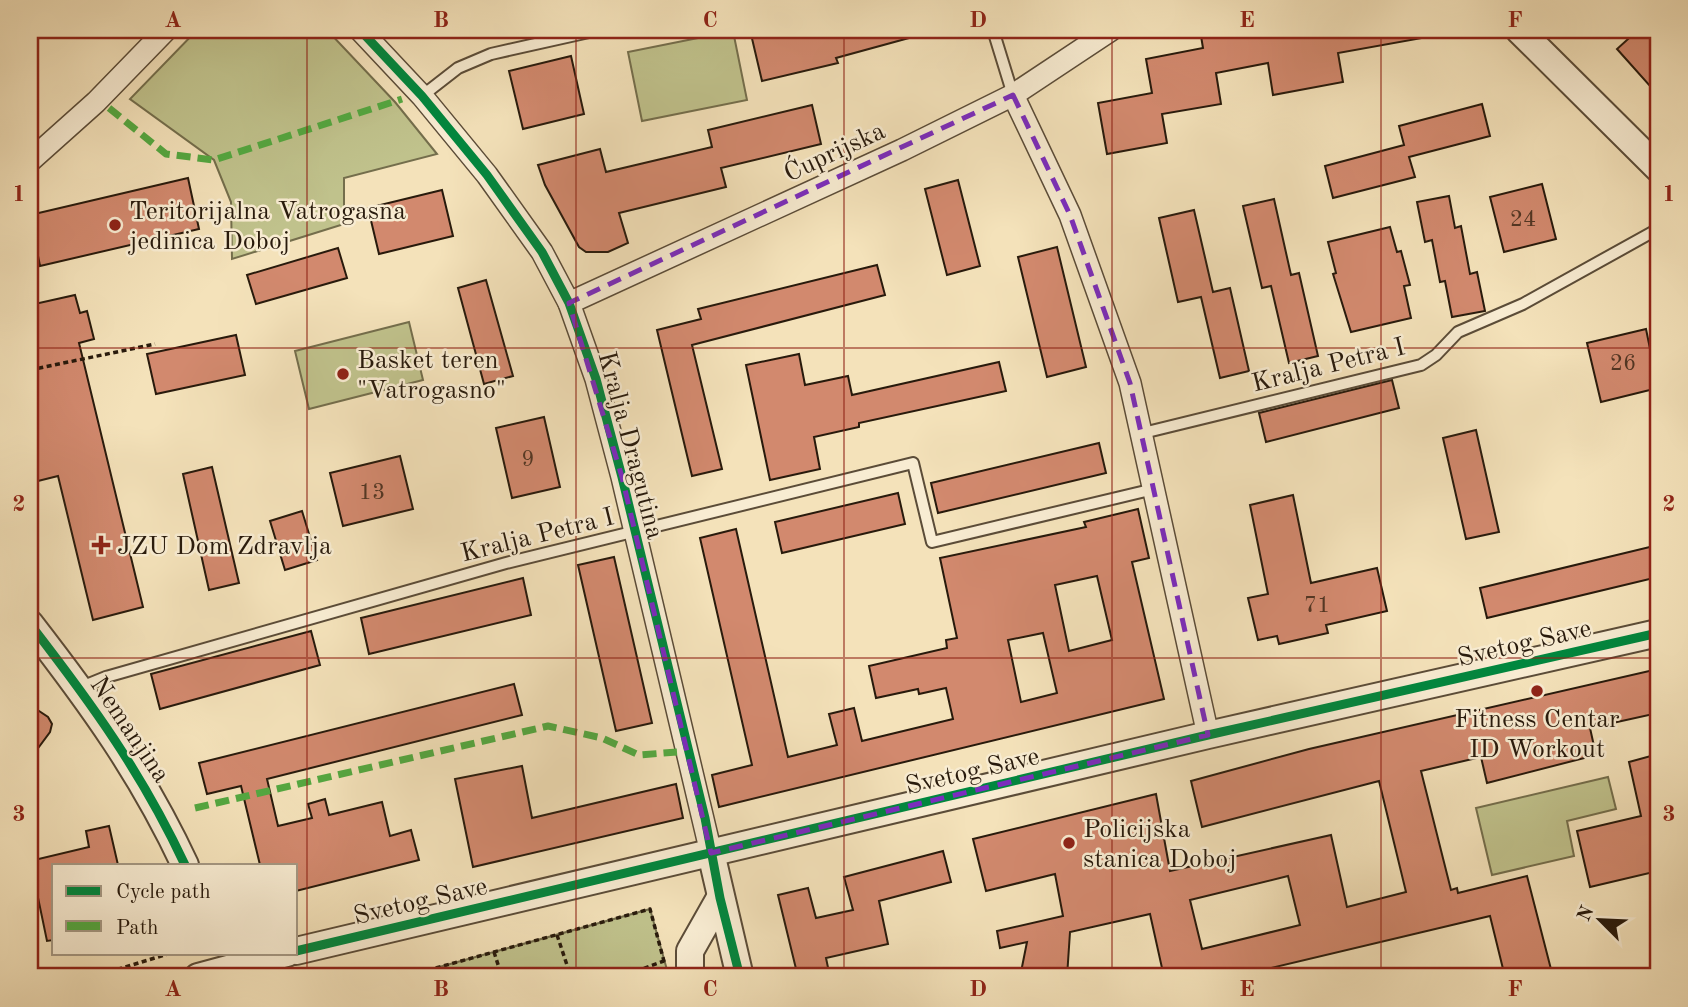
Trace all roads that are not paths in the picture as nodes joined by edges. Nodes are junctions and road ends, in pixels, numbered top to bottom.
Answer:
1 (166, 30) edge
2 (360, 30) edge
3 (598, 30) edge
4 (993, 30) edge
5 (1111, 30) edge
6 (1519, 30) edge
7 (1013, 95) junction
8 (422, 96) junction
9 (30, 161) edge
10 (1658, 167) edge
11 (1658, 229) edge
12 (569, 303) junction
13 (1143, 433) junction
14 (1154, 489) junction
15 (636, 533) junction
16 (30, 624) edge
17 (1658, 634) edge
18 (79, 688) junction
19 (1208, 735) junction
20 (711, 853) junction
21 (185, 864) edge
22 (720, 898) junction
23 (298, 951) edge
24 (282, 954) edge
25 (225, 966) edge
26 (678, 973) edge
27 (198, 977) edge
28 (740, 977) edge

1 - 9 street
2 - 8 street, Kralja Dragutina
3 - 8 lane
4 - 7 lane
5 - 7 street, Ćuprijska
6 - 10 street
7 - 12 street, Ćuprijska
7 - 13 street
8 - 12 street, Kralja Dragutina
11 - 13 lane, Kralja Petra I
12 - 15 street, Kralja Dragutina
13 - 14 street
14 - 15 lane, Kralja Petra I
14 - 19 street
15 - 18 lane, Kralja Petra I
15 - 20 street, Kralja Dragutina
16 - 18 street, Nemanjina
17 - 19 street, Svetog Save
18 - 21 street, Nemanjina
19 - 20 street, Svetog Save
20 - 22 street
20 - 23 street, Svetog Save
22 - 26 street
22 - 28 street
24 - 25 street
25 - 27 street

